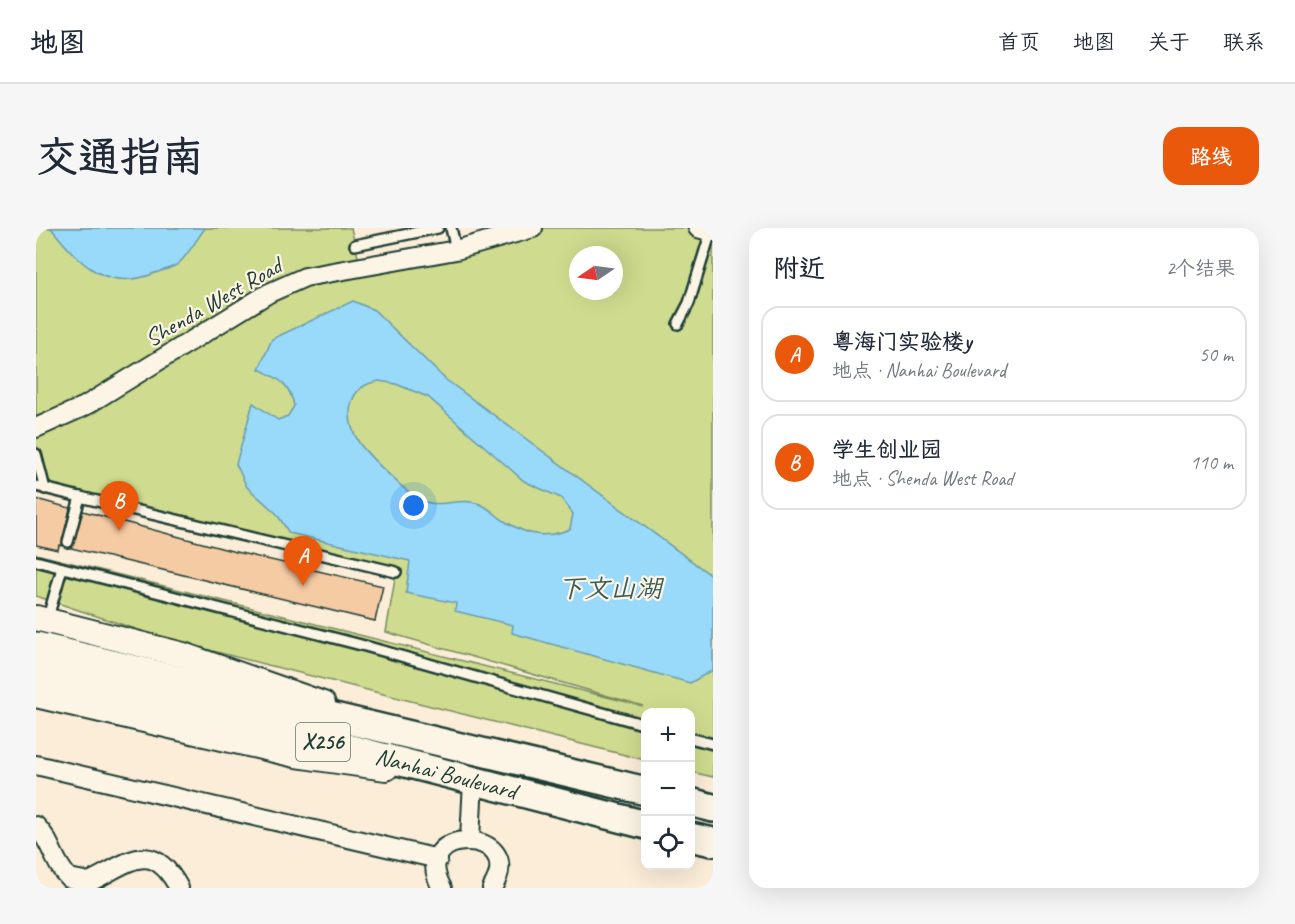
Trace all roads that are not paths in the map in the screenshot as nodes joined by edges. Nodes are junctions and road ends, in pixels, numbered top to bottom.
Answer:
1 (438, 228) edge
2 (452, 228) edge
3 (521, 229) edge
4 (707, 230) edge
5 (355, 245) dead end
6 (415, 246) junction
7 (456, 250) junction
8 (678, 324) dead end
9 (36, 428) edge
10 (36, 454) edge
11 (41, 487) edge
12 (80, 498) junction
13 (68, 542) dead end
14 (36, 561) edge
15 (62, 568) junction
16 (396, 572) dead end
17 (42, 620) edge
18 (36, 646) edge
19 (36, 670) edge
20 (36, 695) edge
21 (641, 724) edge
22 (416, 736) junction
23 (695, 739) edge
24 (713, 744) edge
25 (36, 765) edge
26 (473, 781) junction
27 (641, 790) edge
28 (695, 803) edge
29 (713, 807) edge
30 (641, 824) edge
31 (36, 826) edge
32 (695, 838) edge
33 (470, 839) junction
34 (713, 842) edge
35 (438, 859) junction
36 (179, 888) edge
37 (442, 888) edge
38 (492, 888) edge

1 - 6 lane
2 - 7 lane
3 - 7 street, Shenda West Road
4 - 8 lane
5 - 6 lane
6 - 7 street, Shenda West Road
6 - 9 street, Shenda West Road
10 - 11 lane
11 - 12 lane
12 - 13 lane
12 - 16 lane
14 - 15 lane
15 - 17 lane
15 - 21 lane
17 - 22 main road
18 - 22 main road, Nanhai Boulevard / X256
19 - 26 main road, Nanhai Boulevard / X256
20 - 26 main road
22 - 27 main road, Nanhai Boulevard / X256
23 - 24 lane
25 - 35 street
26 - 30 main road, Nanhai Boulevard / X256
26 - 33 street
28 - 29 main road
31 - 36 street
32 - 34 main road
33 - 35 street
33 - 38 street
35 - 37 street

